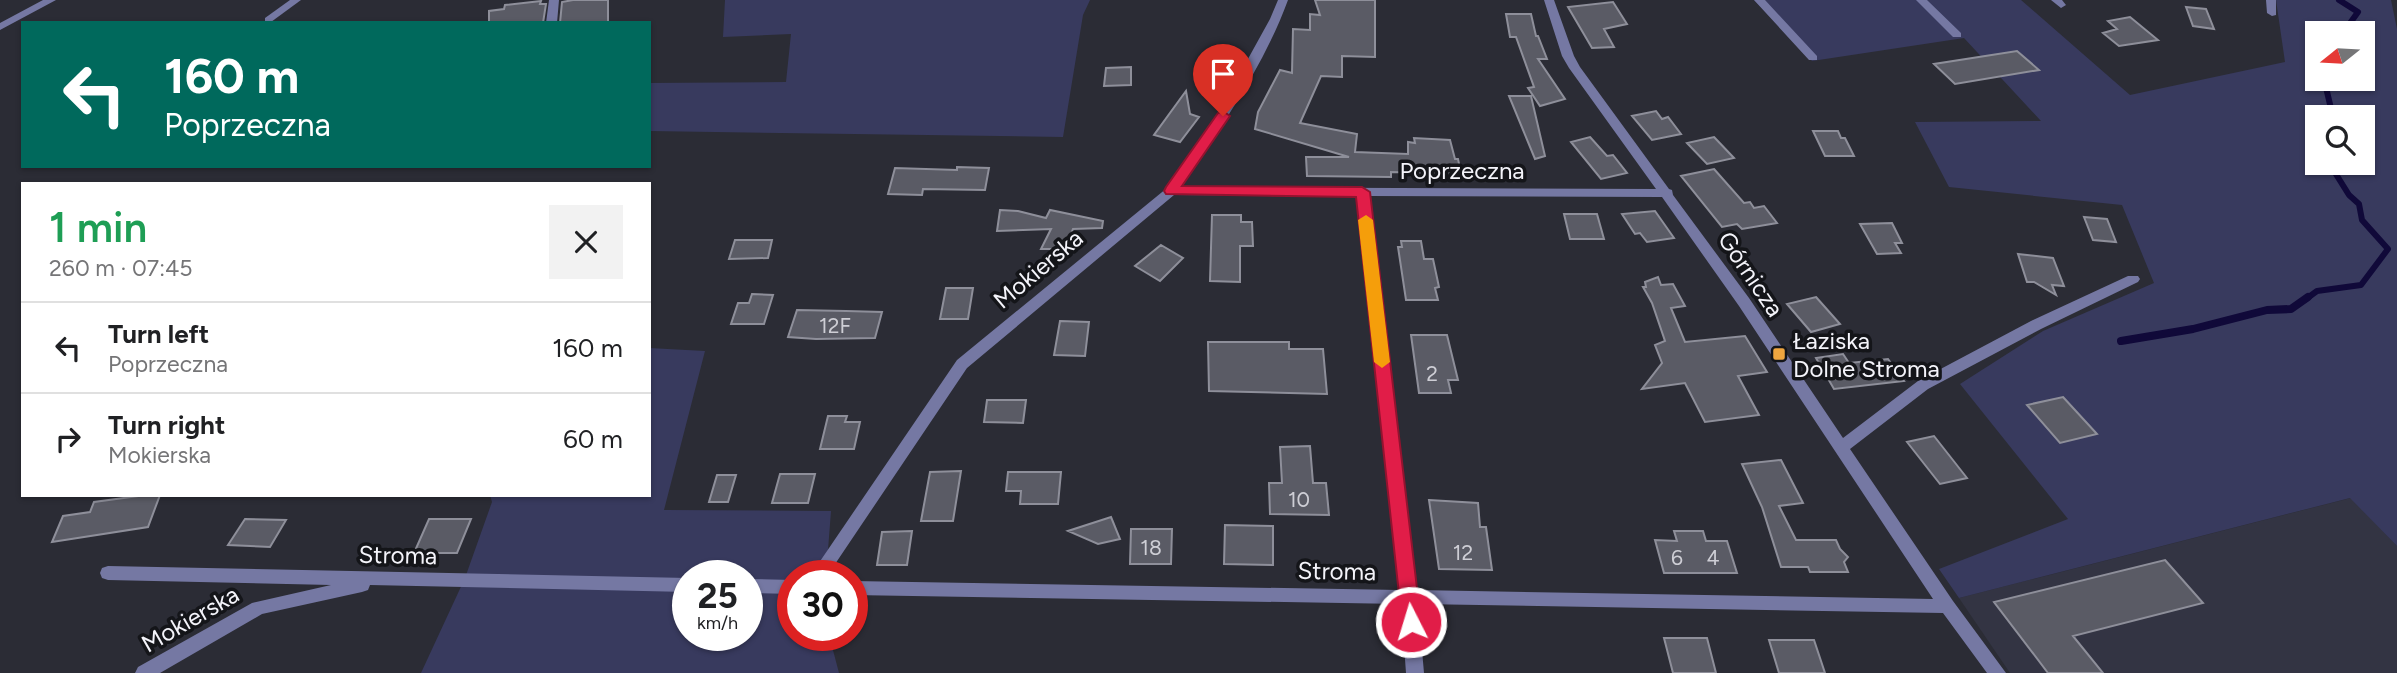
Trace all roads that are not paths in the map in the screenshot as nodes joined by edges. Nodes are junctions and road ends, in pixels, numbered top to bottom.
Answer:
1 (51, 0) edge
2 (296, 0) edge
3 (554, 0) edge
4 (1283, 0) edge
5 (1549, 0) edge
6 (1759, 0) edge
7 (1920, 0) edge
8 (2271, 0) edge
9 (2272, 13) dead end
10 (268, 19) dead end
11 (551, 21) edge
12 (0, 27) edge
13 (1957, 35) dead end
14 (1813, 58) dead end
15 (1171, 191) junction
16 (1362, 192) junction
17 (1668, 193) junction
18 (2133, 279) dead end
19 (1841, 448) junction
20 (829, 560) edge
21 (108, 573) dead end
22 (384, 580) junction
23 (672, 585) edge
24 (868, 588) edge
25 (1409, 597) junction
26 (1947, 606) junction
27 (144, 673) edge
28 (1415, 673) edge
29 (1997, 673) edge

1 - 12 street
2 - 10 lane
3 - 11 street
4 - 15 street, Mokierska
5 - 17 street, Górnicza
6 - 14 street
7 - 13 street
8 - 9 street
15 - 16 street, Poprzeczna
15 - 20 street, Mokierska
16 - 17 street, Poprzeczna
16 - 25 street
17 - 19 street, Górnicza
18 - 19 street
19 - 26 street, Górnicza
21 - 22 street, Stroma
22 - 23 street, Stroma
22 - 27 street, Mokierska
24 - 25 street, Stroma
25 - 26 street, Stroma
25 - 28 street
26 - 29 street, Górnicza

